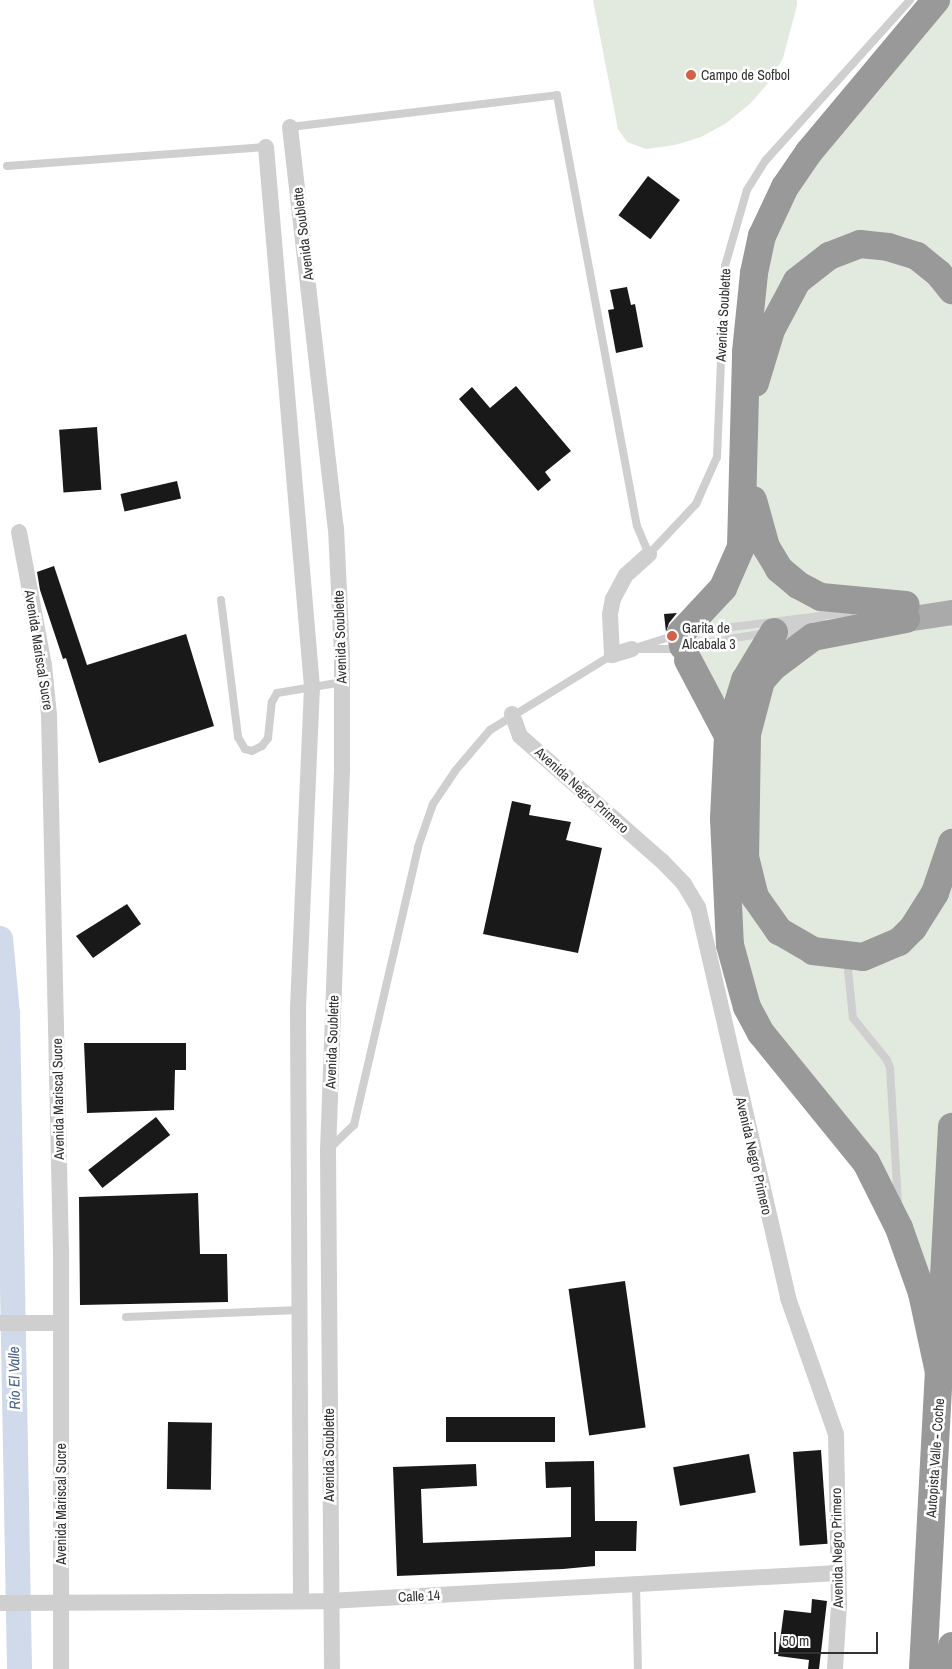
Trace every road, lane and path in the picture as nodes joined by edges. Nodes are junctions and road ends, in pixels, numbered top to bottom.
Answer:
1 (910, 0) edge
2 (936, 0) edge
3 (290, 127) joint
4 (266, 147) joint
5 (8, 166) dead end
6 (952, 290) edge
7 (19, 532) dead end
8 (649, 554) junction
9 (952, 598) edge
10 (221, 600) dead end
11 (906, 612) junction
12 (952, 612) edge
13 (774, 632) junction
14 (684, 646) junction
15 (632, 649) junction
16 (612, 655) junction
17 (342, 682) junction
18 (312, 688) junction
19 (512, 714) junction
20 (728, 736) junction
21 (952, 842) edge
22 (847, 958) junction
23 (952, 1127) edge
24 (328, 1150) junction
25 (899, 1228) junction
26 (300, 1310) junction
27 (126, 1317) dead end
28 (60, 1323) junction
29 (0, 1324) edge
30 (940, 1377) junction
31 (838, 1573) junction
32 (636, 1584) junction
33 (61, 1601) junction
34 (301, 1601) junction
35 (329, 1601) junction
36 (0, 1603) edge
37 (952, 1646) edge
38 (61, 1669) edge
39 (332, 1669) edge
40 (638, 1669) edge
41 (835, 1669) edge
42 (922, 1669) edge
43 (950, 1669) edge

1 - 8 lane, Avenida Soublette
2 - 14 highway
3 - 8 lane
3 - 17 street, Avenida Soublette
4 - 5 lane
4 - 18 street
6 - 11 highway
7 - 28 street, Avenida Mariscal Sucre
8 - 16 street, Avenida Soublette
9 - 11 main road
10 - 18 lane
11 - 12 main road
11 - 13 street
11 - 14 lane
11 - 22 highway
13 - 14 lane
13 - 20 highway
14 - 15 lane
14 - 15 lane
14 - 20 highway
15 - 16 street
16 - 19 lane
17 - 18 lane
17 - 24 street, Avenida Soublette
18 - 26 street
19 - 24 lane
19 - 31 street, Avenida Negro Primero
20 - 25 highway
21 - 22 highway
22 - 25 lane
23 - 30 highway, Autopista Valle - Coche
24 - 35 street, Avenida Soublette
25 - 30 highway
26 - 27 lane
26 - 34 street
28 - 29 street
28 - 33 street, Avenida Mariscal Sucre
30 - 42 highway, Autopista Valle - Coche
31 - 32 street, Calle 14
31 - 41 street, Avenida Negro Primero
32 - 35 street, Calle 14
32 - 40 lane
33 - 34 street, Calle 14
33 - 36 street, Calle 14
33 - 38 street, Avenida Mariscal Sucre
34 - 35 street, Calle 14
35 - 39 street, Avenida Soublette
37 - 43 highway

